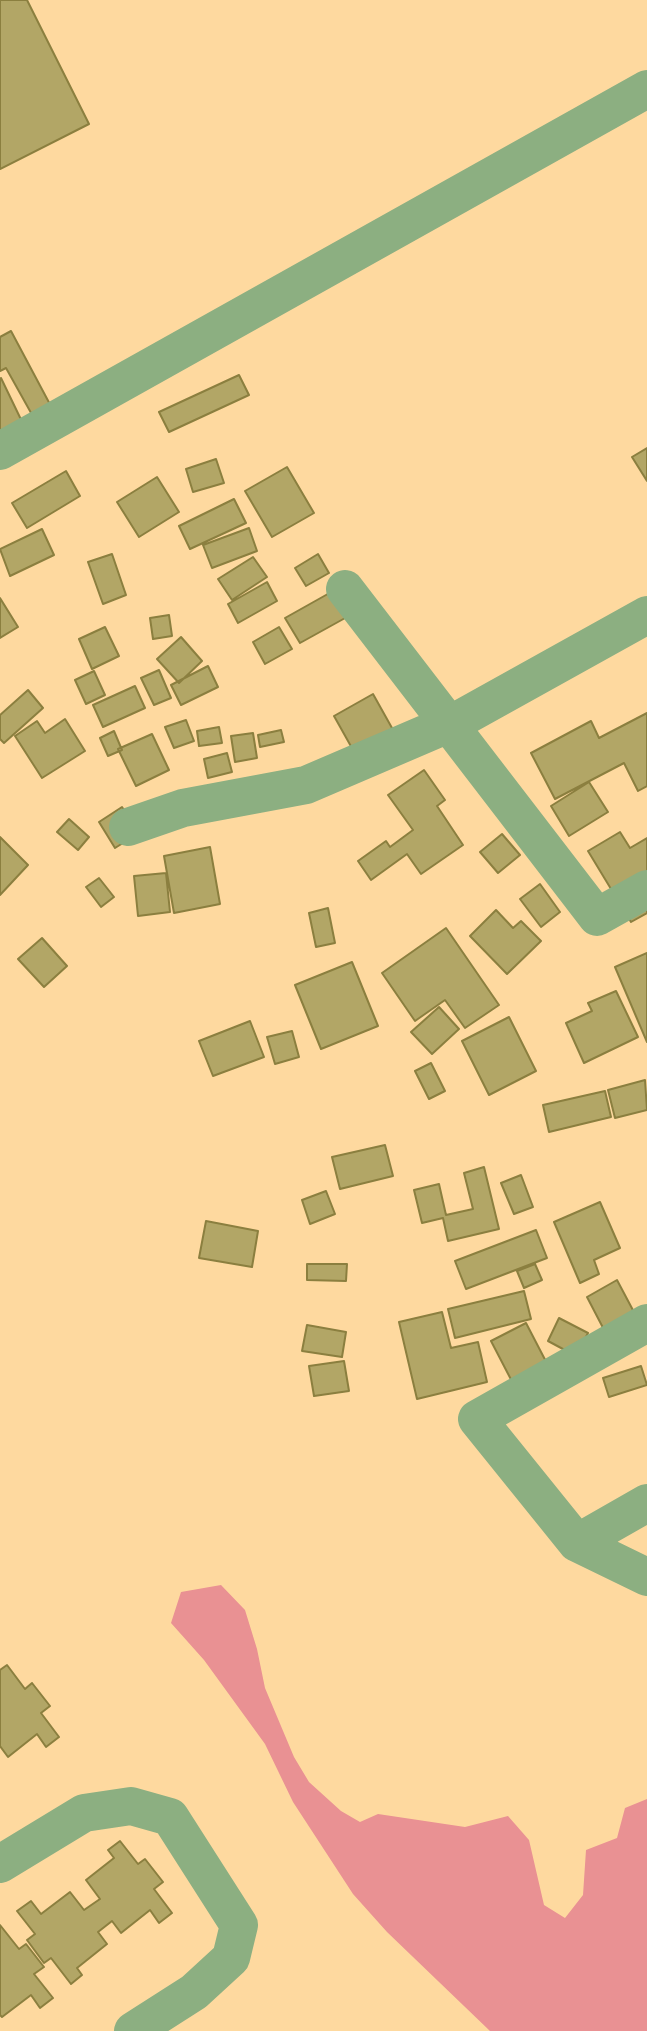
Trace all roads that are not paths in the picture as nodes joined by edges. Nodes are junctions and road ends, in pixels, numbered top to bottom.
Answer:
1 (647, 89) edge
2 (0, 451) edge
3 (345, 589) dead end
4 (647, 614) edge
5 (449, 724) junction
6 (128, 827) dead end
7 (647, 888) edge
8 (647, 1323) edge
9 (647, 1503) edge
10 (577, 1543) junction
11 (647, 1577) edge
12 (0, 1864) edge
13 (133, 2031) edge

1 - 2 street
3 - 5 street
4 - 5 street
5 - 6 street
5 - 7 street
8 - 10 street
9 - 10 street
10 - 11 street
12 - 13 street

